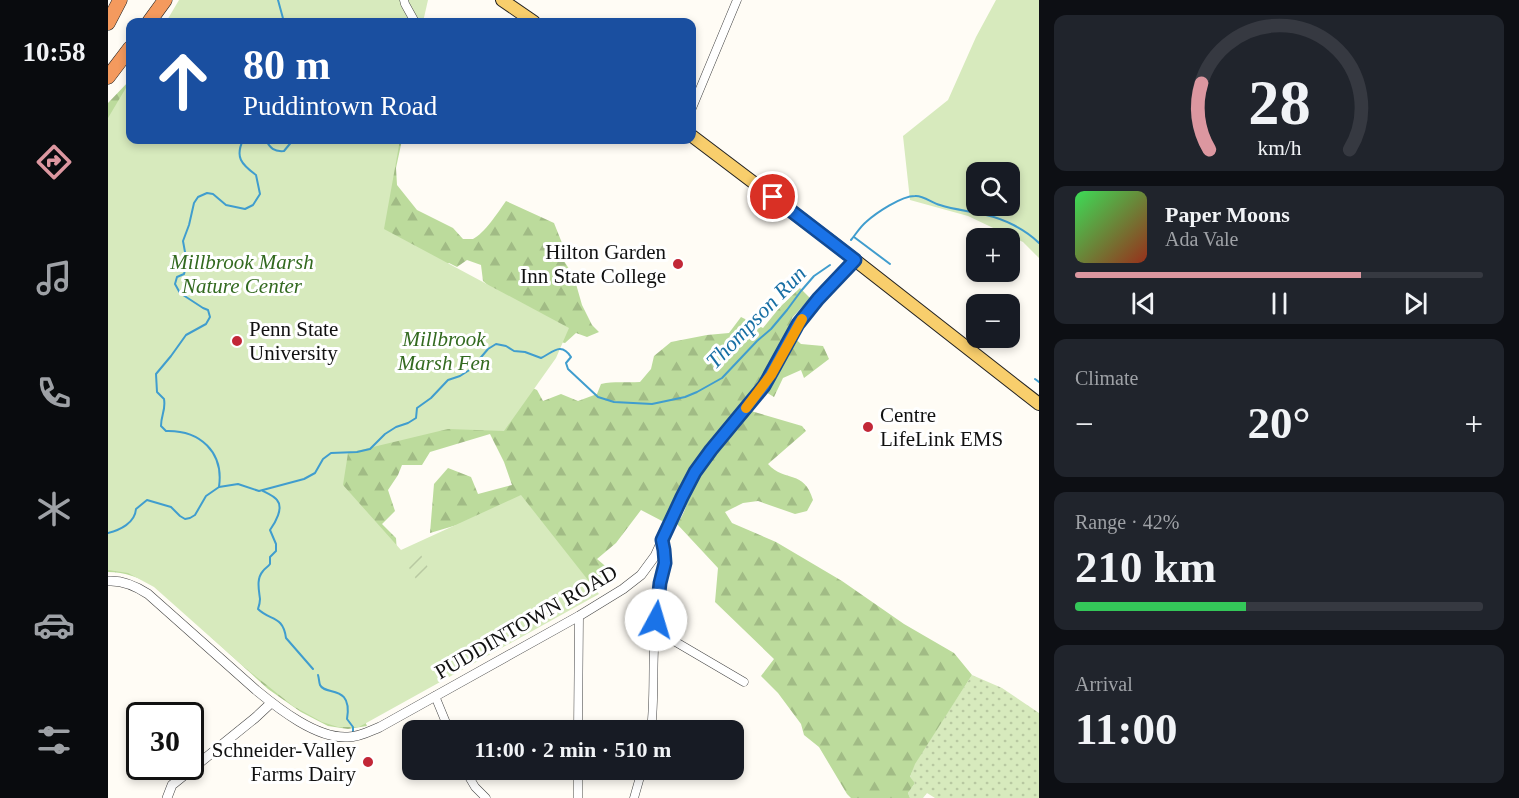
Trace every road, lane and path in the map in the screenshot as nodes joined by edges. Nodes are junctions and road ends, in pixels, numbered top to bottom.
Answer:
1 (120, 0) edge
2 (165, 0) edge
3 (404, 0) edge
4 (502, 0) edge
5 (737, 0) edge
6 (152, 18) edge
7 (413, 18) edge
8 (528, 18) edge
9 (108, 23) edge
10 (126, 53) edge
11 (108, 77) edge
12 (696, 99) edge
13 (696, 138) edge
14 (855, 260) junction
15 (1039, 404) edge
16 (662, 540) junction
17 (108, 580) edge
18 (579, 616) junction
19 (655, 634) junction
20 (744, 682) dead end
21 (435, 696) junction
22 (271, 702) junction
23 (445, 720) edge
24 (578, 720) edge
25 (652, 720) edge
26 (471, 780) edge
27 (578, 780) edge
28 (639, 780) edge
29 (167, 798) edge
30 (486, 798) edge
31 (578, 798) edge
32 (634, 798) edge

1 - 9 highway
2 - 6 highway
3 - 7 street
4 - 8 main road
5 - 12 street
10 - 11 highway
13 - 14 main road
14 - 15 main road
14 - 16 street, PUDDINTOWN ROAD
16 - 18 street, PUDDINTOWN ROAD
16 - 19 street
17 - 22 street, PUDDINTOWN ROAD
18 - 21 street, PUDDINTOWN ROAD
18 - 24 street
19 - 20 street
19 - 25 street
21 - 22 street, PUDDINTOWN ROAD
21 - 23 street
22 - 29 street
26 - 30 street
27 - 31 street
28 - 32 street

